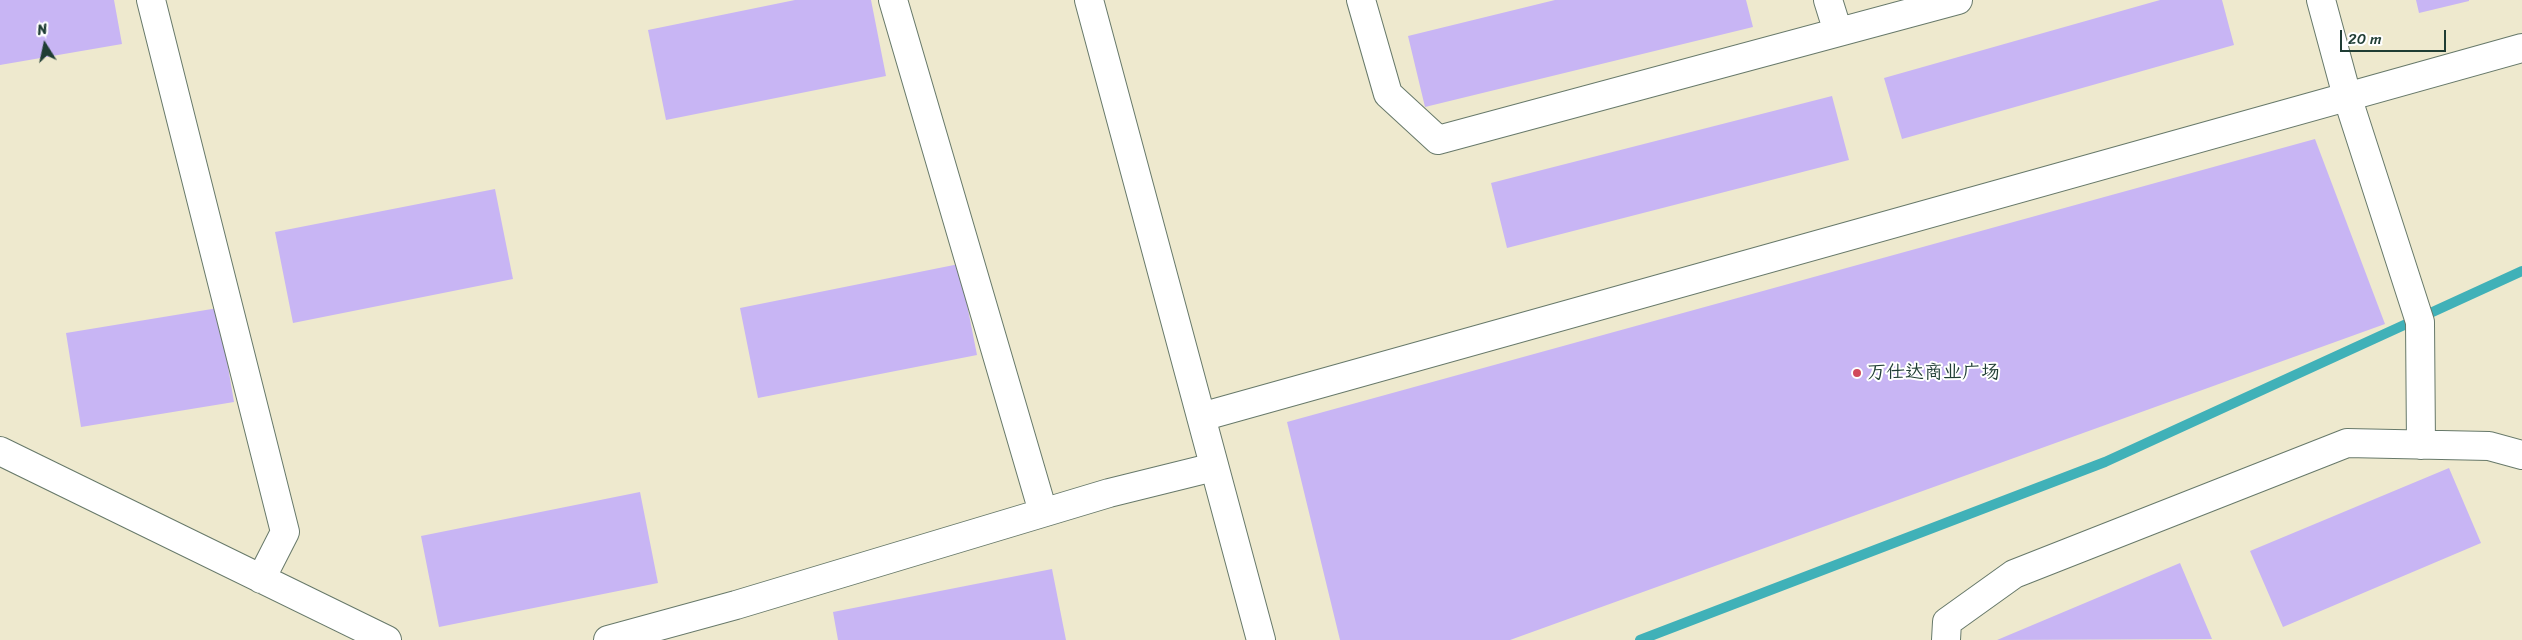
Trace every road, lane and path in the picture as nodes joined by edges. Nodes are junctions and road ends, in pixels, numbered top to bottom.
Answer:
1 (151, 0) edge
2 (893, 0) edge
3 (1089, 0) edge
4 (1361, 0) edge
5 (1828, 0) edge
6 (1958, 0) edge
7 (2321, 0) edge
8 (1838, 32) junction
9 (2522, 48) edge
10 (2348, 96) junction
11 (1201, 417) junction
12 (2420, 445) junction
13 (0, 451) edge
14 (2522, 455) edge
15 (1214, 467) junction
16 (1043, 512) junction
17 (261, 578) junction
18 (387, 640) edge
19 (608, 640) edge
20 (1261, 640) edge
21 (1946, 640) edge

1 - 17 street
2 - 16 street
3 - 11 street
4 - 8 street
5 - 8 street
6 - 8 street
7 - 10 street
9 - 10 street
10 - 11 street
10 - 12 street
11 - 15 street
12 - 14 street
12 - 21 street
13 - 17 street
15 - 16 street
15 - 20 street
16 - 19 street
17 - 18 street

